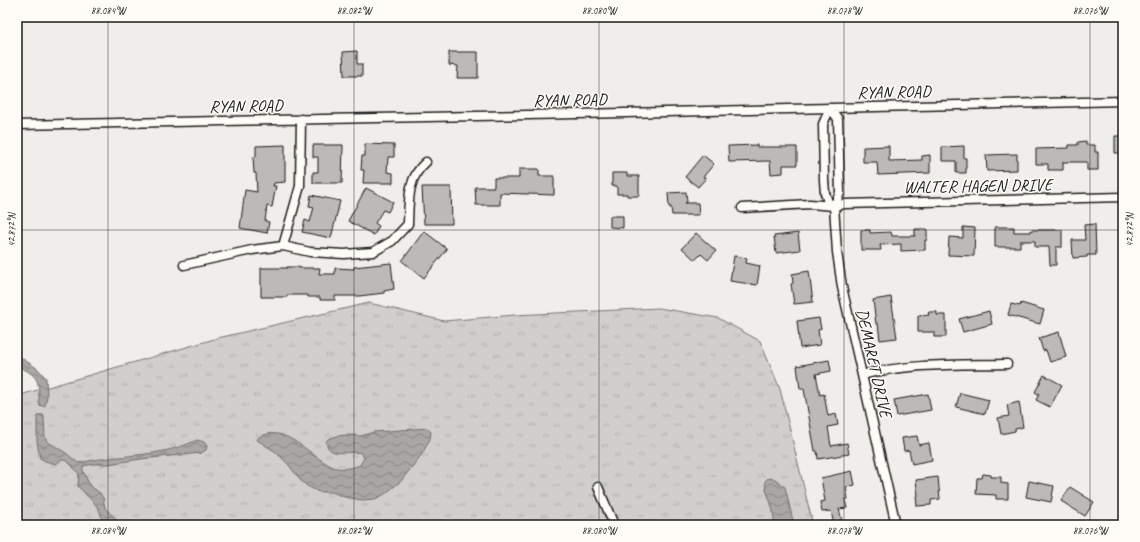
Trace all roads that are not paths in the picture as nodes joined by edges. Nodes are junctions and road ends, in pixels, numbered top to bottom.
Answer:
1 (1123, 101) edge
2 (830, 108) junction
3 (301, 120) junction
4 (17, 125) edge
5 (426, 162) dead end
6 (1123, 197) edge
7 (834, 206) junction
8 (742, 208) dead end
9 (283, 246) junction
10 (184, 265) dead end
11 (1007, 364) dead end
12 (862, 375) junction
13 (598, 487) dead end
14 (614, 525) edge
15 (896, 525) edge

1 - 2 street, RYAN ROAD
2 - 3 street, RYAN ROAD
2 - 7 street, DEMARET DRIVE
2 - 7 street, DEMARET DRIVE
3 - 4 street, RYAN ROAD
3 - 9 street
5 - 9 street
6 - 7 street, WALTER HAGEN DRIVE
7 - 8 street, WALTER HAGEN DRIVE
7 - 12 street, DEMARET DRIVE
9 - 10 street
11 - 12 street
12 - 15 street, DEMARET DRIVE
13 - 14 street

